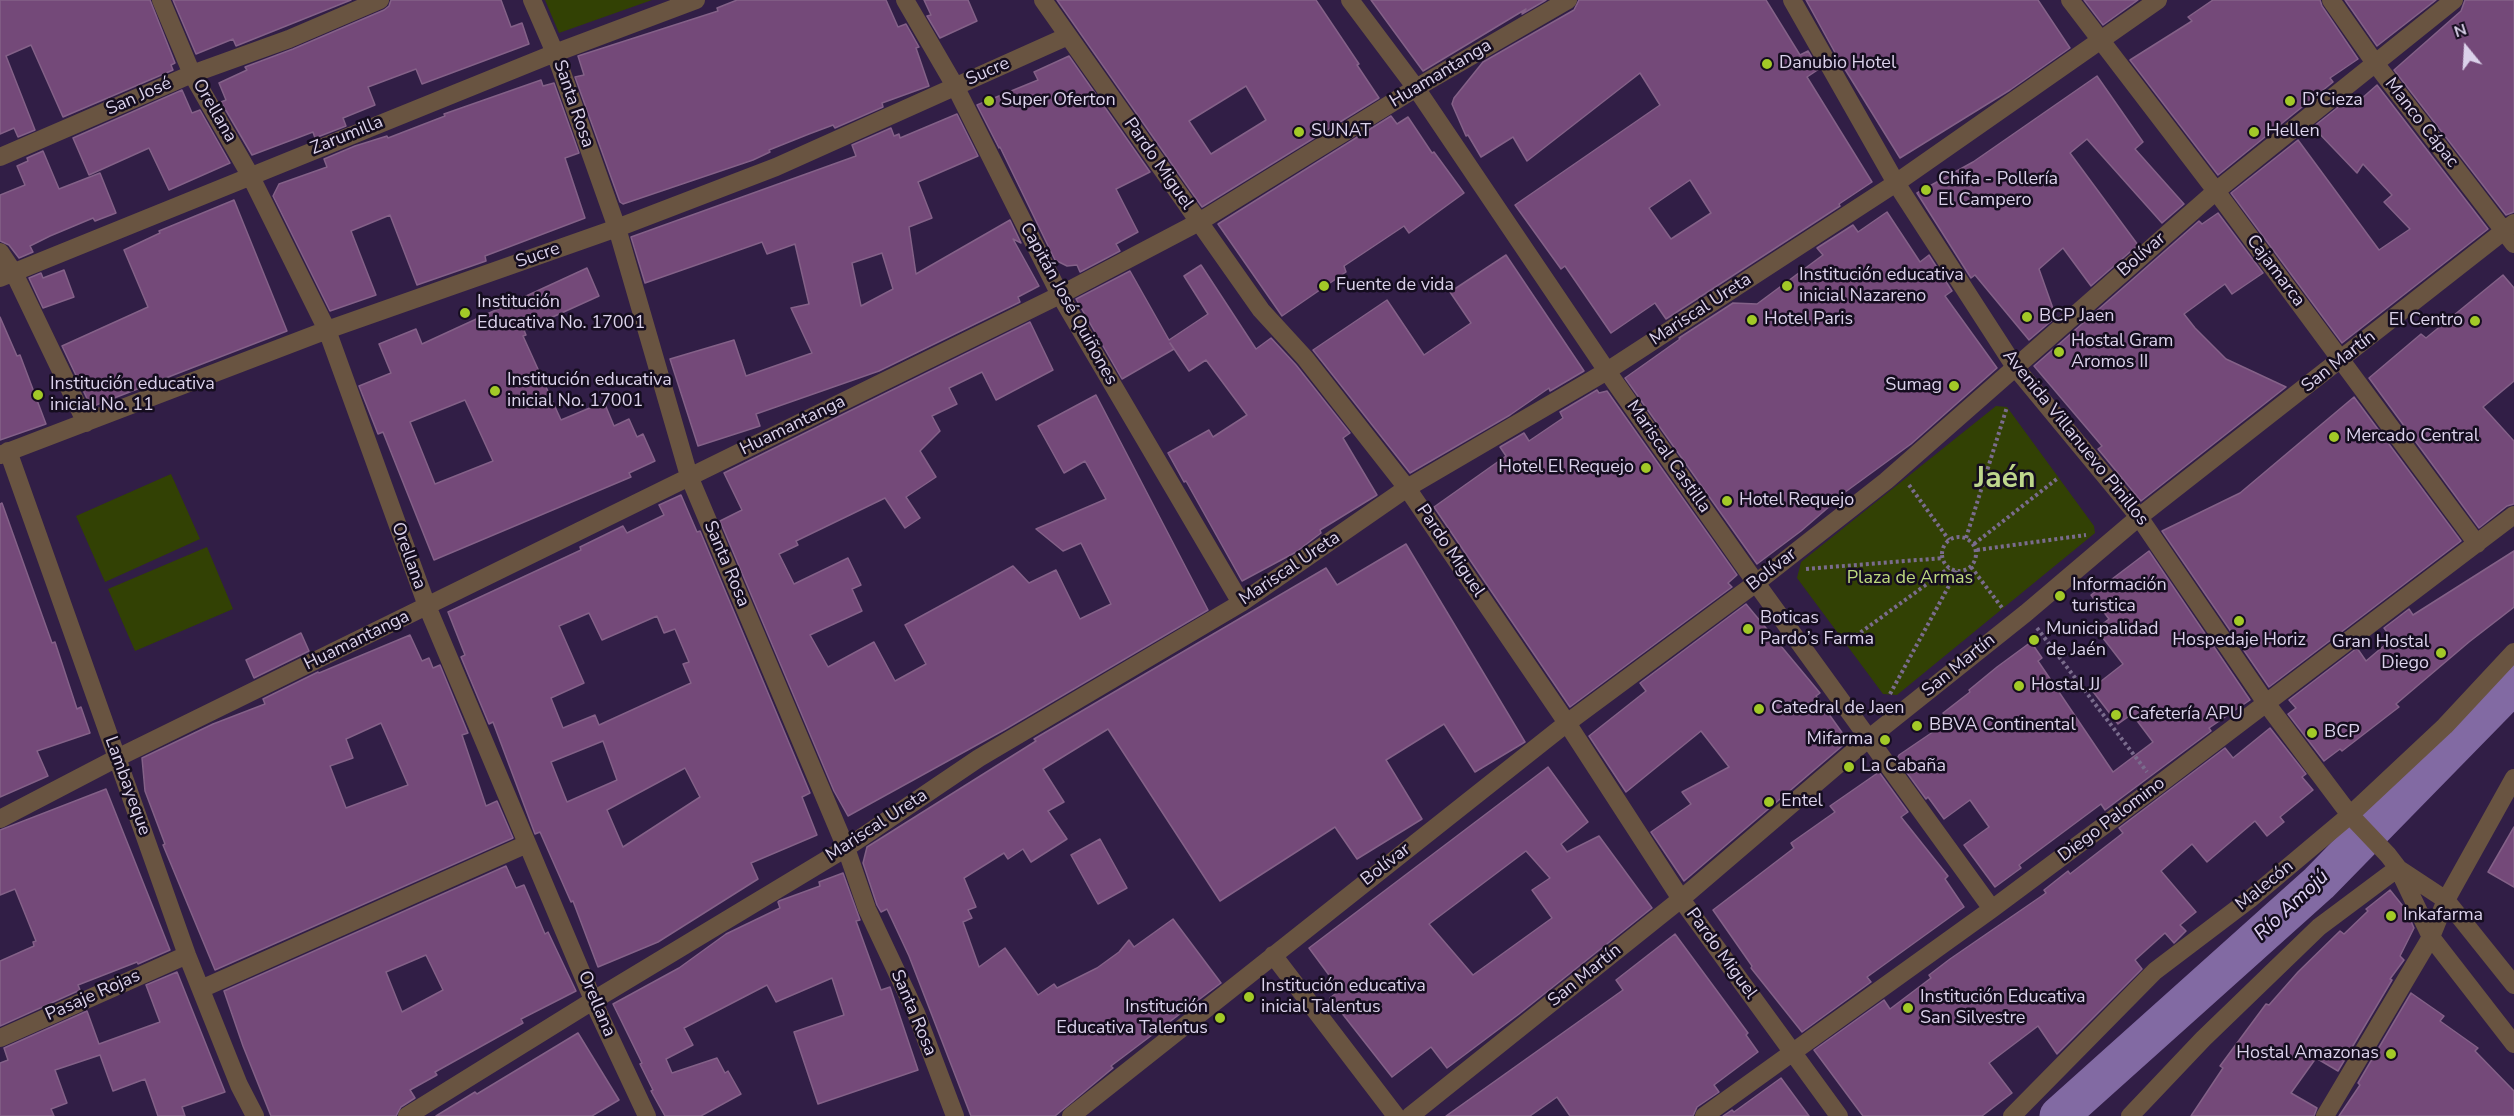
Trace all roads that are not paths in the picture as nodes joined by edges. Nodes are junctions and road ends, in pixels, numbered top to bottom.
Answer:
1 (161, 0) edge
2 (380, 0) edge
3 (532, 0) edge
4 (696, 0) edge
5 (904, 0) edge
6 (1043, 0) edge
7 (1350, 0) edge
8 (1568, 0) edge
9 (1792, 0) edge
10 (2070, 0) edge
11 (2158, 0) edge
12 (2331, 0) edge
13 (2454, 0) edge
14 (1068, 36) junction
15 (2100, 40) junction
16 (555, 53) junction
17 (2375, 63) junction
18 (192, 74) junction
19 (955, 86) junction
20 (1416, 88) junction
21 (0, 158) edge
22 (250, 175) junction
23 (1896, 183) junction
24 (2216, 191) junction
25 (1199, 222) junction
26 (617, 228) junction
27 (2511, 232) edge
28 (0, 252) edge
29 (7, 275) edge
30 (1060, 296) junction
31 (327, 330) junction
32 (2342, 360) junction
33 (2015, 367) junction
34 (1607, 371) junction
35 (86, 423) junction
36 (4, 453) edge
37 (689, 476) junction
38 (1407, 488) junction
39 (2514, 515) edge
40 (2139, 517) junction
41 (2477, 544) junction
42 (1756, 583) junction
43 (1241, 603) junction
44 (427, 606) junction
45 (2514, 652) edge
46 (2266, 703) junction
47 (1567, 723) junction
48 (1868, 739) junction
49 (117, 758) junction
50 (2514, 778) edge
51 (0, 819) edge
52 (2354, 820) junction
53 (527, 843) junction
54 (846, 848) junction
55 (2393, 861) junction
56 (1681, 899) junction
57 (2446, 900) junction
58 (1992, 909) junction
59 (2431, 937) junction
60 (187, 955) junction
61 (1273, 955) junction
62 (2514, 985) edge
63 (201, 989) junction
64 (594, 1000) junction
65 (0, 1038) edge
66 (2514, 1044) edge
67 (1793, 1053) junction
68 (255, 1116) edge
69 (407, 1116) edge
70 (648, 1116) edge
71 (955, 1116) edge
72 (1071, 1116) edge
73 (1396, 1116) edge
74 (1410, 1116) edge
75 (1704, 1116) edge
76 (1839, 1116) edge
77 (2012, 1116) edge
78 (2130, 1116) edge
79 (2325, 1116) edge

1 - 18 street, Orellana
2 - 18 street, San José
3 - 16 street, Santa Rosa
4 - 16 street, Zarumilla
5 - 19 street, Capitán José Quiñones
6 - 14 street, Pardo Miguel
7 - 20 street, Mariscal Castilla
8 - 20 street, Huamantanga
9 - 23 street, Avenida Villanuevo Pinillos
10 - 15 street, Cajamarca
11 - 15 street, Mariscal Ureta
12 - 17 street, Manco Cápac
13 - 17 street, Bolívar
14 - 19 street, Sucre
14 - 25 street, Pardo Miguel
15 - 23 street, Mariscal Ureta
15 - 24 street, Cajamarca
16 - 22 street, Zarumilla
16 - 26 street, Santa Rosa
17 - 24 street, Bolívar
17 - 27 street, Manco Cápac
18 - 21 street, San José
18 - 22 street, Orellana
19 - 26 street, Sucre
19 - 30 street, Capitán José Quiñones
20 - 25 street, Huamantanga
20 - 34 street, Mariscal Castilla
22 - 29 street, Zarumilla
22 - 31 street, Orellana
23 - 33 street, Avenida Villanuevo Pinillos
23 - 34 street, Mariscal Ureta
24 - 32 street, Cajamarca
24 - 33 street, Bolívar
25 - 30 street, Huamantanga
25 - 38 street, Pardo Miguel
26 - 31 street, Sucre
26 - 37 street, Santa Rosa
27 - 32 street, San Martín
28 - 29 street
29 - 35 street
30 - 37 street, Huamantanga
30 - 43 street, Capitán José Quiñones
31 - 35 street, Sucre
31 - 44 street, Orellana
32 - 40 street, San Martín
32 - 41 street, Cajamarca
33 - 40 street, Avenida Villanuevo Pinillos
33 - 42 street, Bolívar
34 - 38 street, Mariscal Ureta
34 - 42 street, Mariscal Castilla
35 - 36 street, Sucre
36 - 49 street, Lambayeque
37 - 44 street, Huamantanga
37 - 54 street, Santa Rosa
38 - 43 street, Mariscal Ureta
38 - 47 street, Pardo Miguel
39 - 41 street, Diego Palomino
40 - 46 street, Avenida Villanuevo Pinillos
40 - 48 street, San Martín
41 - 46 street, Diego Palomino
42 - 47 street, Bolívar
42 - 48 street, Mariscal Castilla
43 - 54 street, Mariscal Ureta
44 - 49 street, Huamantanga
44 - 53 street, Orellana
45 - 52 street, Malecón
46 - 52 street, Avenida Villanuevo Pinillos
46 - 58 street, Diego Palomino
47 - 56 street, Pardo Miguel
47 - 61 street, Bolívar
48 - 56 street, San Martín
48 - 58 street, Mariscal Castilla
49 - 51 street, Huamantanga
49 - 60 street, Lambayeque
50 - 57 street
52 - 55 street, Avenida Villanuevo Pinillos
52 - 77 street, Malecón
53 - 63 street
53 - 64 street, Orellana
54 - 64 street, Mariscal Ureta
54 - 71 street, Santa Rosa
55 - 57 street
55 - 59 street
55 - 78 street
56 - 67 street, Pardo Miguel
56 - 74 street, San Martín
57 - 59 street
57 - 62 street
58 - 67 street, Diego Palomino
59 - 66 street
59 - 79 street
60 - 63 street, Lambayeque
60 - 65 street, Pasaje Rojas
61 - 72 street, Bolívar
61 - 73 street
63 - 68 street, Lambayeque
64 - 69 street, Mariscal Ureta
64 - 70 street, Orellana
67 - 75 street, Diego Palomino
67 - 76 street, Pardo Miguel

